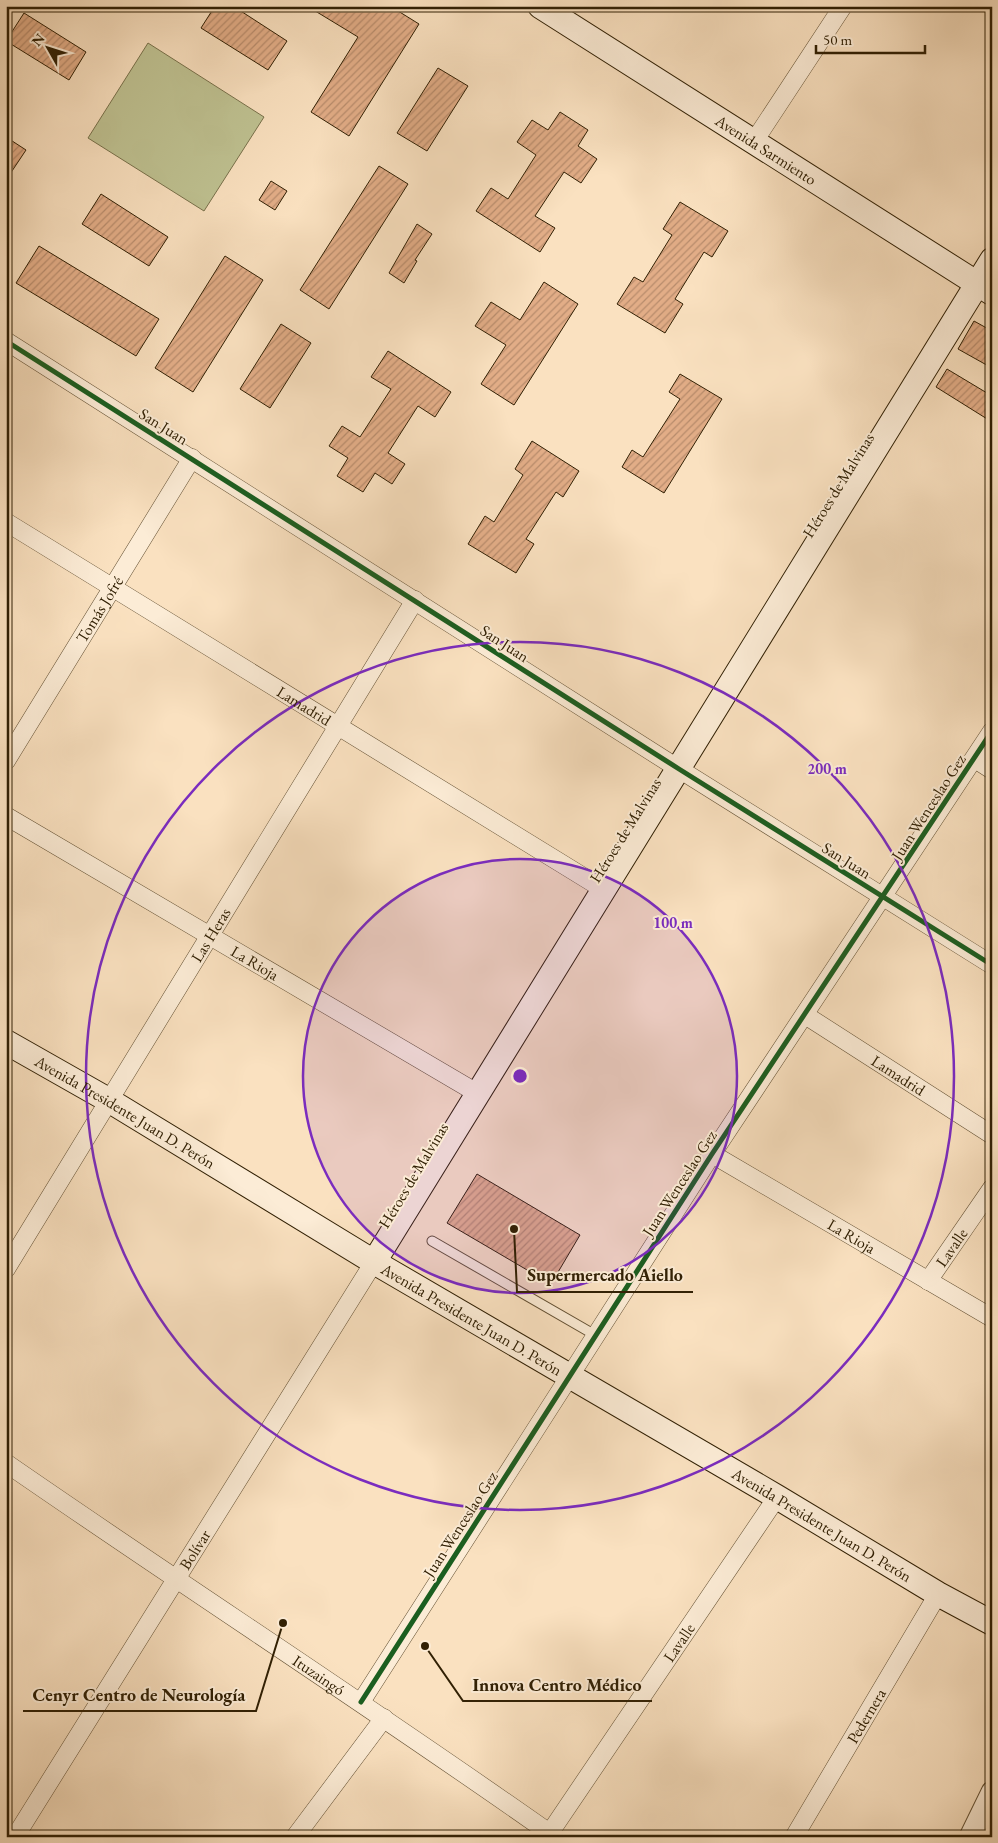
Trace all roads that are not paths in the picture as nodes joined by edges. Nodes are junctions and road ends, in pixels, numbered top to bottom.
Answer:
1 (843, 6) edge
2 (553, 10) edge
3 (753, 143) junction
4 (992, 260) edge
5 (984, 288) edge
6 (6, 341) edge
7 (192, 458) junction
8 (6, 522) edge
9 (112, 588) junction
10 (415, 600) junction
11 (337, 728) junction
12 (992, 731) edge
13 (975, 759) junction
14 (6, 761) edge
15 (679, 769) junction
16 (992, 770) edge
17 (6, 816) edge
18 (603, 889) junction
19 (884, 897) junction
20 (210, 937) junction
21 (992, 965) edge
22 (805, 1015) junction
23 (6, 1042) edge
24 (477, 1093) junction
25 (110, 1101) junction
26 (992, 1135) edge
27 (712, 1154) junction
28 (992, 1188) edge
29 (432, 1241) dead end
30 (374, 1262) junction
31 (6, 1269) edge
32 (928, 1281) junction
33 (992, 1318) edge
34 (595, 1335) junction
35 (569, 1376) junction
36 (6, 1463) edge
37 (777, 1497) junction
38 (174, 1580) junction
39 (938, 1594) junction
40 (992, 1623) edge
41 (361, 1702) junction
42 (384, 1718) junction
43 (992, 1792) edge
44 (6, 1834) edge
45 (550, 1835) edge
46 (13, 1837) edge
47 (295, 1837) edge
48 (794, 1837) edge
49 (970, 1837) edge

1 - 3 street
2 - 3 main road, Avenida Sarmiento
3 - 5 main road, Avenida Sarmiento
4 - 5 main road, Héroes de Malvinas
5 - 15 main road, Héroes de Malvinas
6 - 7 street, San Juan
7 - 9 street, Tomás Jofré
7 - 10 street, San Juan
8 - 9 street, Lamadrid
9 - 11 street, Lamadrid
9 - 14 street, Tomás Jofré
10 - 11 street, Las Heras
10 - 15 street, San Juan
11 - 18 street, Lamadrid
11 - 20 street, Las Heras
12 - 13 street, Juan Wenceslao Gez
13 - 16 street
13 - 19 street, Juan Wenceslao Gez
15 - 18 main road, Héroes de Malvinas
15 - 19 street, San Juan
17 - 20 street, La Rioja
18 - 24 main road, Héroes de Malvinas
19 - 21 street, San Juan
19 - 22 street, Juan Wenceslao Gez
20 - 24 street, La Rioja
20 - 25 street, Las Heras
22 - 26 street, Lamadrid
22 - 27 street, Juan Wenceslao Gez
23 - 25 main road, Avenida Presidente Juan D. Perón
24 - 30 main road, Héroes de Malvinas
25 - 30 main road, Avenida Presidente Juan D. Perón
25 - 31 street, Las Heras
27 - 32 street, La Rioja
27 - 34 street, Juan Wenceslao Gez
28 - 32 street, Lavalle
29 - 34 lane
30 - 35 main road, Avenida Presidente Juan D. Perón
30 - 38 street, Bolívar
32 - 33 street, La Rioja
34 - 35 street, Juan Wenceslao Gez
35 - 37 main road, Avenida Presidente Juan D. Perón
35 - 41 street, Juan Wenceslao Gez
36 - 38 street, Ituzaingó
37 - 39 main road, Avenida Presidente Juan D. Perón
37 - 45 street, Lavalle
38 - 41 street, Ituzaingó
38 - 46 street, Bolívar
39 - 40 main road, Avenida Presidente Juan D. Perón
39 - 48 street, Pedernera
41 - 42 street, Ituzaingó
42 - 45 street, Ituzaingó
42 - 47 street
43 - 49 street
44 - 46 street

